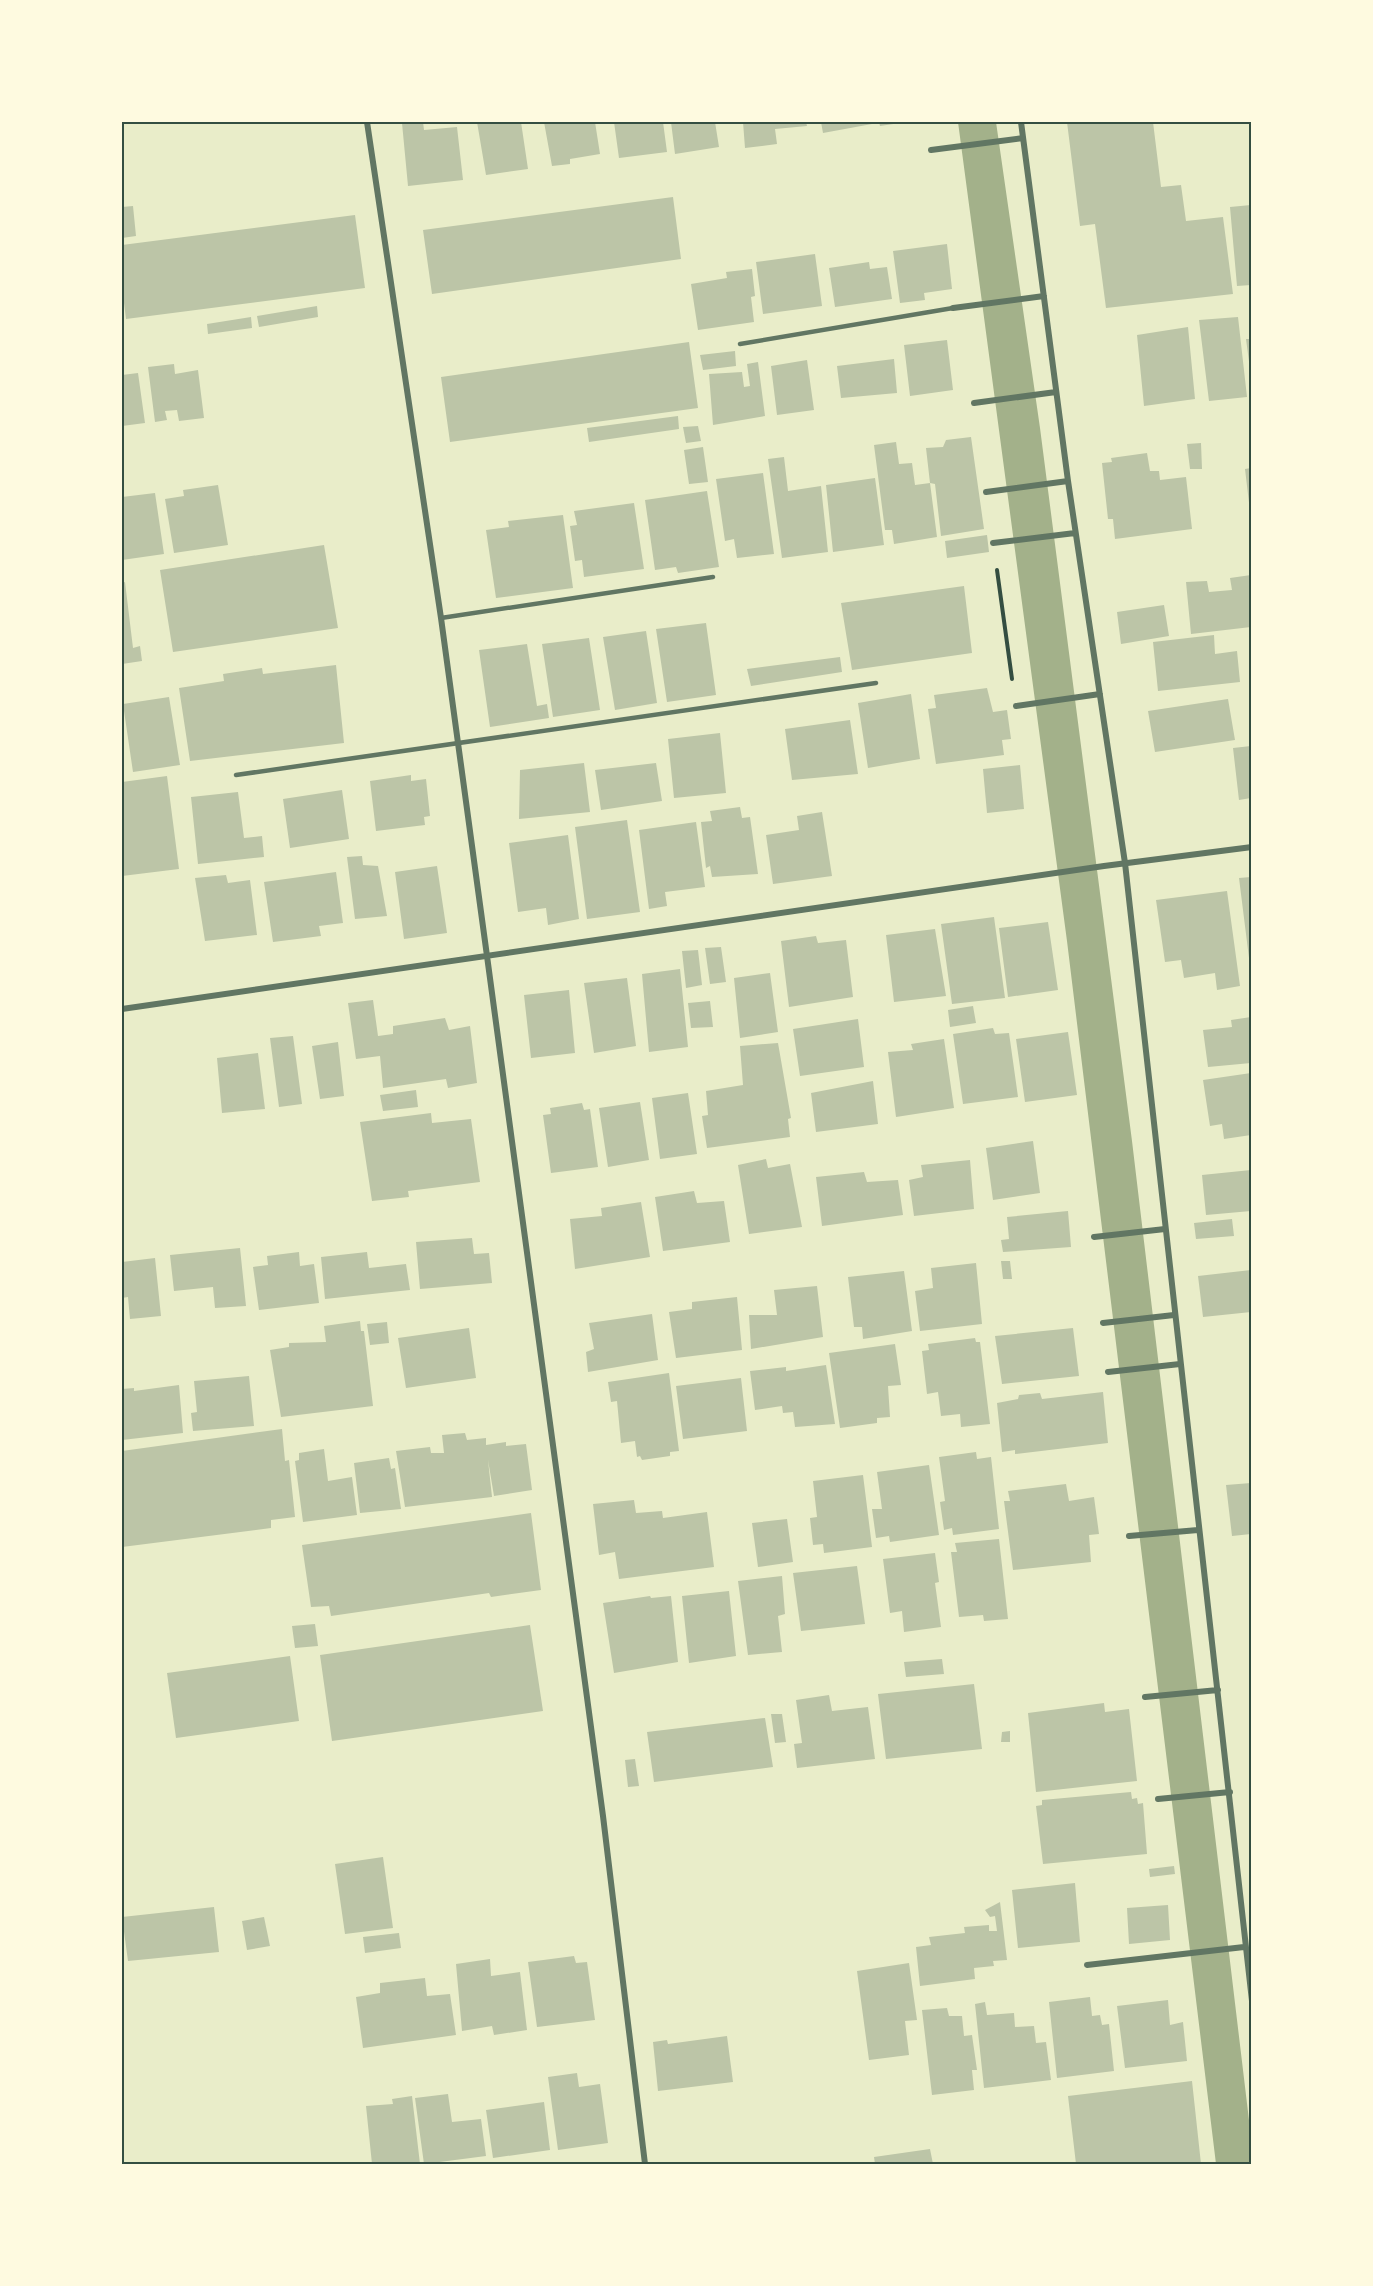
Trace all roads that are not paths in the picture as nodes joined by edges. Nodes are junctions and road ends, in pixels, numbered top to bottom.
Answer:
1 (367, 122) edge
2 (1021, 122) edge
3 (1023, 138) junction
4 (931, 150) dead end
5 (1044, 296) junction
6 (953, 308) joint
7 (740, 344) dead end
8 (1056, 392) junction
9 (974, 403) dead end
10 (1068, 481) junction
11 (986, 492) dead end
12 (1076, 533) junction
13 (993, 543) road end
14 (712, 577) dead end
15 (441, 618) junction
16 (876, 683) dead end
17 (1100, 694) junction
18 (1016, 706) road end
19 (458, 745) junction
20 (236, 775) dead end
21 (1251, 847) edge
22 (1125, 863) junction
23 (488, 956) junction
24 (122, 1009) edge
25 (1165, 1229) junction
26 (1094, 1237) dead end
27 (1174, 1315) junction
28 (1103, 1323) dead end
29 (1180, 1364) junction
30 (1108, 1372) dead end
31 (1198, 1530) junction
32 (1129, 1536) dead end
33 (1218, 1690) junction
34 (1145, 1697) dead end
35 (1230, 1792) junction
36 (1158, 1799) dead end
37 (1244, 1947) junction
38 (1087, 1965) dead end
39 (1251, 2001) edge
40 (645, 2164) edge

1 - 15 street
2 - 3 street
3 - 4 street
3 - 5 street
5 - 6 street
5 - 8 street
6 - 7 lane
8 - 9 street
8 - 10 street
10 - 11 street
10 - 12 street
12 - 13 street
12 - 17 street
14 - 15 lane
15 - 19 street
16 - 19 lane
17 - 18 street
17 - 22 street
19 - 20 lane
19 - 23 street
21 - 22 street
22 - 23 street
22 - 25 street
23 - 24 street
23 - 40 street
25 - 26 street
25 - 27 street
27 - 28 street
27 - 29 street
29 - 30 street
29 - 31 street
31 - 32 street
31 - 33 street
33 - 34 street
33 - 35 street
35 - 36 street
35 - 37 street
37 - 38 street
37 - 39 street

